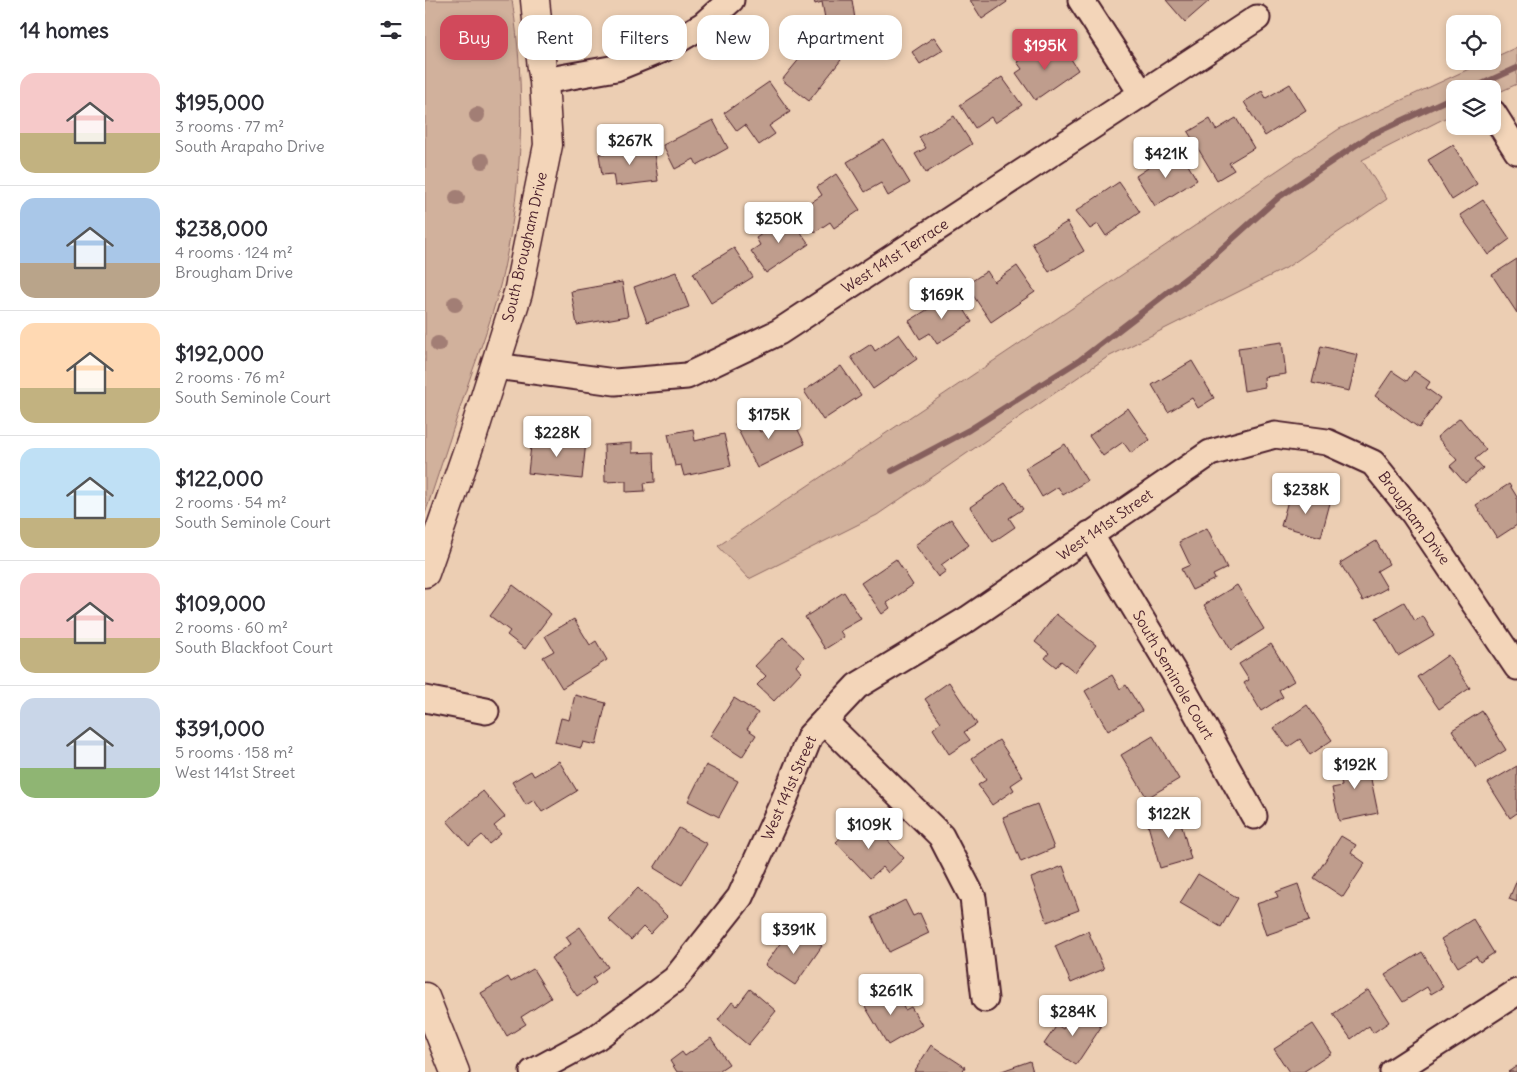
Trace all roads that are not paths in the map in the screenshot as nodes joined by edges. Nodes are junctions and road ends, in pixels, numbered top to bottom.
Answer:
1 (535, 0) edge
2 (731, 0) edge
3 (1081, 0) edge
4 (1257, 18) dead end
5 (544, 81) junction
6 (1142, 94) junction
7 (1501, 126) edge
8 (1517, 151) edge
9 (495, 366) junction
10 (1236, 446) joint
11 (1090, 534) junction
12 (425, 573) edge
13 (1517, 665) edge
14 (425, 699) edge
15 (486, 711) dead end
16 (824, 721) junction
17 (1254, 816) dead end
18 (1517, 992) edge
19 (425, 997) edge
20 (985, 999) dead end
21 (455, 1072) edge
22 (533, 1072) edge
23 (1393, 1072) edge

1 - 5 street, South Brougham Drive
2 - 5 street
3 - 6 street
4 - 6 street, West 141st Terrace
5 - 9 street, South Brougham Drive
6 - 9 street, West 141st Terrace
7 - 8 street
9 - 12 street, South Brougham Drive
10 - 11 street, West 141st Street
10 - 13 street, Brougham Drive
11 - 16 street, West 141st Street
11 - 17 street, South Seminole Court
14 - 15 street
16 - 20 street
16 - 22 street, West 141st Street
18 - 23 street
19 - 21 street

